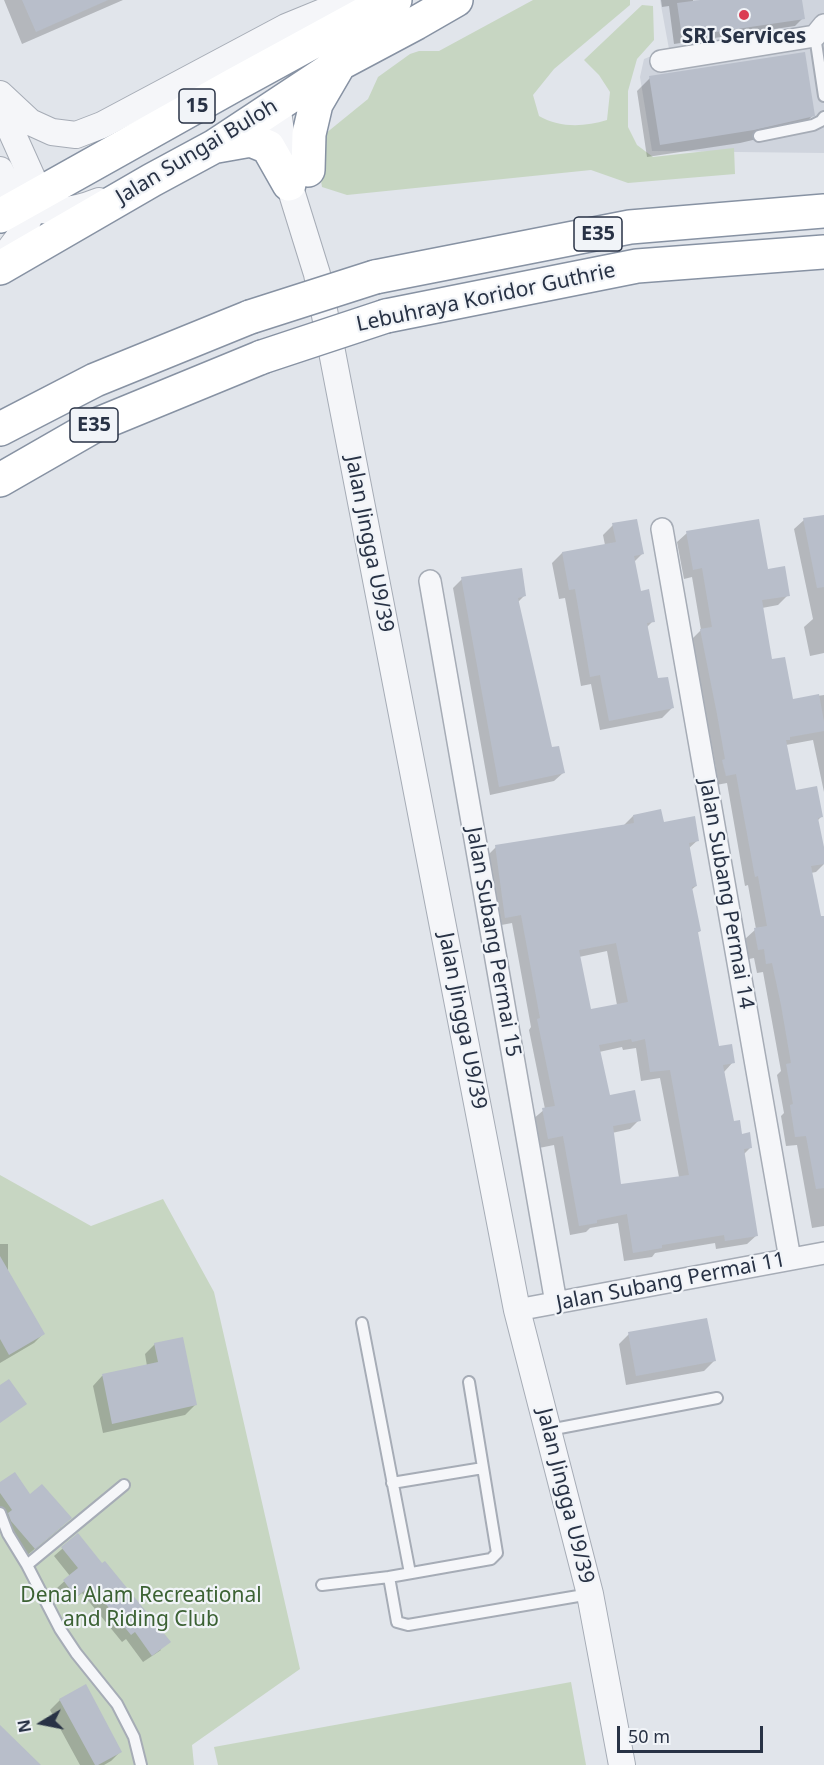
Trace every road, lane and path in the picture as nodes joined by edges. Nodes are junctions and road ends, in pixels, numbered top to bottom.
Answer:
1 (395, 0) edge
2 (456, 0) edge
3 (362, 7) edge
4 (819, 31) edge
5 (661, 60) dead end
6 (339, 64) junction
7 (234, 85) junction
8 (0, 94) edge
9 (824, 96) edge
10 (282, 98) junction
11 (0, 106) edge
12 (824, 117) edge
13 (759, 135) dead end
14 (215, 146) junction
15 (0, 170) edge
16 (299, 177) junction
17 (152, 180) junction
18 (22, 206) edge
19 (824, 211) edge
20 (824, 252) edge
21 (0, 260) edge
22 (0, 268) edge
23 (0, 429) edge
24 (0, 480) edge
25 (662, 529) dead end
26 (430, 581) dead end
27 (824, 1253) edge
28 (790, 1259) junction
29 (556, 1303) junction
30 (517, 1310) junction
31 (362, 1323) dead end
32 (469, 1382) dead end
33 (717, 1398) dead end
34 (549, 1430) junction
35 (483, 1468) junction
36 (392, 1483) junction
37 (124, 1485) dead end
38 (0, 1513) edge
39 (27, 1565) junction
40 (410, 1573) junction
41 (389, 1576) junction
42 (322, 1585) dead end
43 (590, 1594) junction
44 (141, 1765) edge
45 (622, 1765) edge

1 - 3 highway, Jalan Sungai Buloh / 15
2 - 6 highway, Jalan Sungai Buloh / 15
3 - 7 highway, Jalan Sungai Buloh / 15
3 - 8 street
3 - 10 highway
4 - 5 street
4 - 9 lane
6 - 10 highway, Jalan Sungai Buloh / 15
6 - 16 highway
7 - 10 highway
7 - 18 highway, Jalan Sungai Buloh / 15
10 - 14 highway, Jalan Sungai Buloh / 15
10 - 16 street, Jalan Jingga U9/39
11 - 18 street
12 - 13 lane
14 - 16 highway
14 - 17 highway, Jalan Sungai Buloh / 15
15 - 18 street
16 - 30 street, Jalan Jingga U9/39
17 - 18 street
17 - 22 highway, Jalan Sungai Buloh / 15
18 - 21 street
19 - 23 highway, Lebuhraya Koridor Guthrie / E35, bridge
20 - 24 highway, Lebuhraya Koridor Guthrie / E35, bridge
25 - 28 street, Jalan Subang Permai 14
26 - 29 street, Jalan Subang Permai 15
27 - 28 street, Jalan Subang Permai 11
28 - 29 street, Jalan Subang Permai 11
29 - 30 street, Jalan Subang Permai 11
30 - 34 street, Jalan Jingga U9/39
31 - 36 lane
32 - 35 lane
33 - 34 lane
34 - 43 street, Jalan Jingga U9/39
35 - 36 lane
35 - 40 lane
36 - 40 lane
37 - 39 lane
38 - 39 lane
39 - 44 lane
40 - 41 lane
41 - 42 lane
41 - 43 lane
43 - 45 street, Jalan Jingga U9/39

